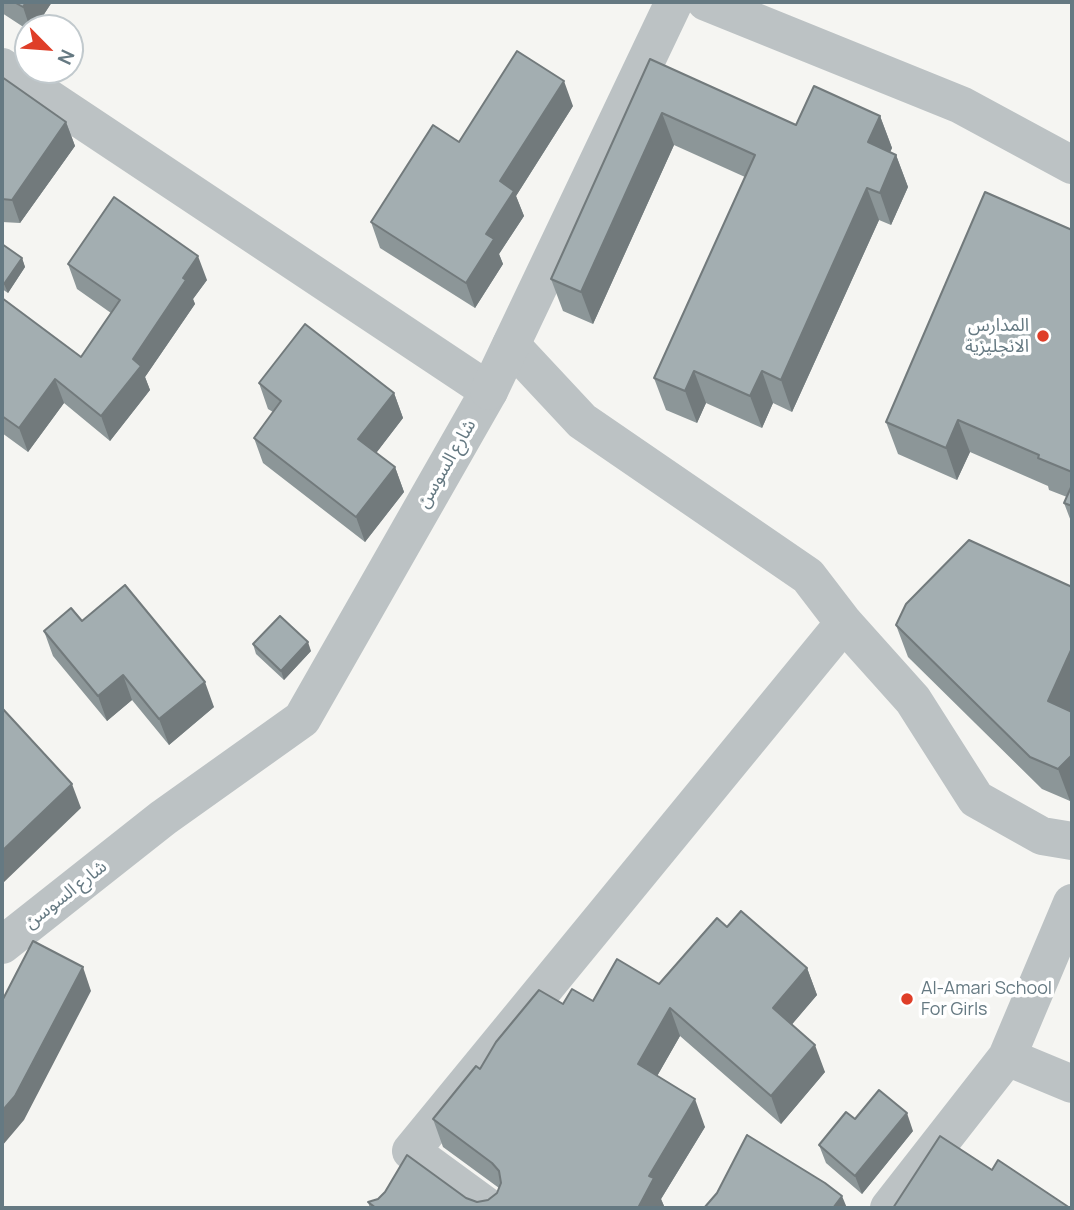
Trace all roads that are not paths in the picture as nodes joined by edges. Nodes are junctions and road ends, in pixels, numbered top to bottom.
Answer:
1 (674, 2) edge
2 (706, 2) edge
3 (2, 67) edge
4 (1072, 165) edge
5 (511, 345) junction
6 (489, 391) junction
7 (844, 623) junction
8 (1072, 841) edge
9 (1072, 903) edge
10 (2, 945) edge
11 (1007, 1058) junction
12 (1072, 1084) edge
13 (411, 1151) junction
14 (391, 1185) edge
15 (488, 1208) edge
16 (889, 1208) edge

1 - 5 street, شارع السوسن
2 - 4 street
3 - 6 street
5 - 6 street, شارع السوسن
5 - 7 street
6 - 10 street, شارع السوسن
7 - 8 street
7 - 13 street
9 - 11 street
11 - 12 street
11 - 16 street
13 - 14 street
13 - 15 street

